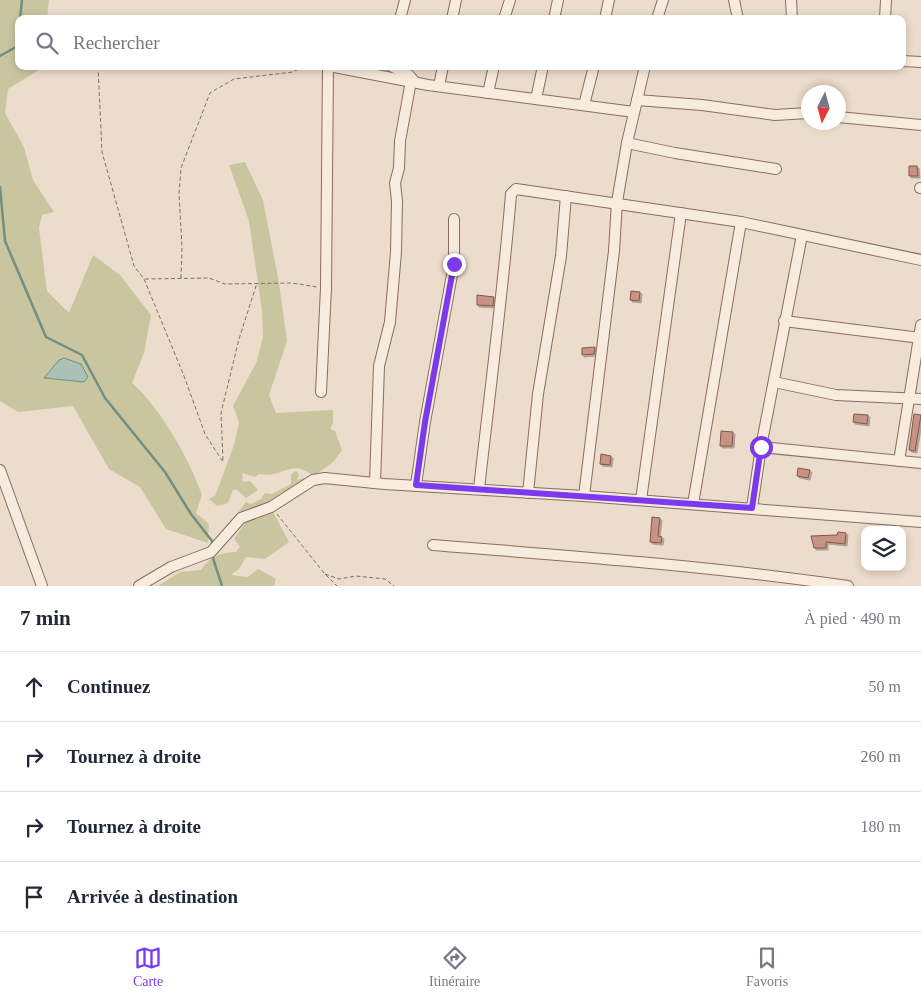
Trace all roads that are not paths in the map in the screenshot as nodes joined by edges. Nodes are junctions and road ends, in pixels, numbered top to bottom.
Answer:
1 (405, 0) edge
2 (456, 0) edge
3 (510, 0) edge
4 (558, 0) edge
5 (609, 0) edge
6 (663, 0) edge
7 (734, 0) edge
8 (791, 0) edge
9 (886, 0) edge
10 (401, 15) edge
11 (453, 15) edge
12 (505, 15) edge
13 (555, 15) edge
14 (606, 15) edge
15 (658, 15) edge
16 (737, 15) edge
17 (792, 15) edge
18 (886, 15) edge
19 (906, 61) edge
20 (921, 62) edge
21 (328, 70) edge
22 (351, 70) edge
23 (400, 70) edge
24 (442, 70) edge
25 (493, 70) edge
26 (541, 70) edge
27 (593, 70) edge
28 (644, 70) edge
29 (413, 81) junction
30 (439, 86) junction
31 (488, 93) junction
32 (536, 99) junction
33 (637, 100) junction
34 (584, 105) junction
35 (634, 112) junction
36 (801, 113) edge
37 (846, 118) edge
38 (921, 125) edge
39 (626, 143) junction
40 (776, 168) dead end
41 (566, 196) junction
42 (617, 202) junction
43 (681, 213) junction
44 (454, 219) dead end
45 (741, 222) junction
46 (802, 236) junction
47 (921, 260) edge
48 (784, 321) junction
49 (921, 325) edge
50 (920, 338) edge
51 (774, 382) junction
52 (321, 392) dead end
53 (910, 398) junction
54 (921, 399) edge
55 (761, 447) junction
56 (899, 461) junction
57 (921, 463) edge
58 (0, 470) edge
59 (375, 483) junction
60 (416, 485) junction
61 (479, 489) junction
62 (528, 493) junction
63 (584, 496) junction
64 (641, 500) junction
65 (693, 504) junction
66 (752, 508) junction
67 (921, 522) edge
68 (433, 545) dead end
69 (42, 586) edge
70 (139, 586) edge
71 (848, 586) edge

1 - 10 street
2 - 11 street
3 - 12 street
4 - 13 street
5 - 14 street
6 - 15 street
7 - 16 street
8 - 17 street
9 - 18 street
19 - 20 street
21 - 52 street
22 - 29 street
23 - 29 street
24 - 30 street
25 - 31 street
26 - 32 street
27 - 34 street
28 - 33 street
29 - 30 street
29 - 59 street
30 - 31 street
31 - 32 street
32 - 34 street
33 - 35 street
33 - 36 street
34 - 35 street
35 - 39 street
37 - 38 street
39 - 40 street
39 - 42 street
41 - 42 street
41 - 61 street
41 - 62 street
42 - 43 street
42 - 63 street
43 - 45 street
43 - 64 street
44 - 60 street
45 - 46 street
45 - 65 street
46 - 47 street
46 - 48 street
48 - 50 street
48 - 51 street
49 - 50 street
50 - 53 street
51 - 53 street
51 - 55 street
53 - 54 street
53 - 56 street
55 - 56 street
55 - 66 street
56 - 57 street
58 - 69 street
59 - 60 street
59 - 70 street
60 - 61 street
61 - 62 street
62 - 63 street
63 - 64 street
64 - 65 street
65 - 66 street
66 - 67 street
68 - 71 street

